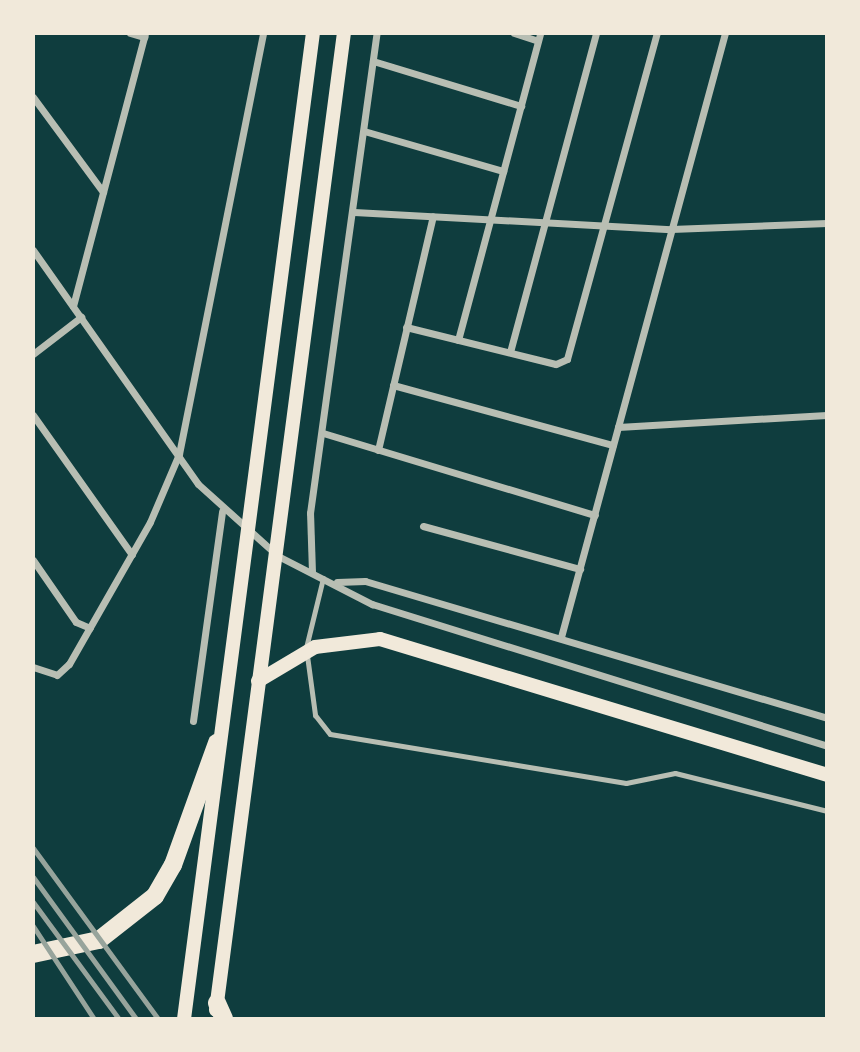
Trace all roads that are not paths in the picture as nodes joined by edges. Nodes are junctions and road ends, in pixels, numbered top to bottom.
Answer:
1 (130, 33) edge
2 (263, 33) edge
3 (313, 33) edge
4 (344, 33) edge
5 (377, 33) edge
6 (514, 33) edge
7 (596, 33) edge
8 (657, 33) edge
9 (725, 33) edge
10 (145, 35) edge
11 (539, 37) edge
12 (373, 61) junction
13 (33, 97) edge
14 (520, 106) junction
15 (364, 131) junction
16 (503, 171) junction
17 (103, 192) junction
18 (354, 212) junction
19 (433, 216) junction
20 (490, 219) junction
21 (546, 222) junction
22 (827, 223) edge
23 (606, 226) junction
24 (671, 229) junction
25 (33, 250) edge
26 (73, 306) junction
27 (81, 317) junction
28 (406, 327) junction
29 (458, 340) junction
30 (510, 352) junction
31 (33, 354) edge
32 (393, 385) junction
33 (33, 415) edge
34 (827, 415) edge
35 (618, 427) junction
36 (323, 433) junction
37 (613, 445) junction
38 (377, 450) junction
39 (179, 454) junction
40 (222, 511) junction
41 (594, 515) junction
42 (423, 526) dead end
43 (132, 555) junction
44 (33, 560) edge
45 (580, 569) junction
46 (312, 572) junction
47 (323, 576) junction
48 (337, 582) junction
49 (90, 628) junction
50 (561, 637) junction
51 (33, 667) edge
52 (258, 681) junction
53 (827, 718) edge
54 (193, 721) dead end
55 (218, 743) junction
56 (827, 746) edge
57 (827, 775) edge
58 (827, 811) edge
59 (33, 954) edge
60 (218, 1013) edge
61 (184, 1019) edge

1 - 10 street
2 - 39 street
3 - 55 main road
4 - 52 main road
5 - 12 street
6 - 11 street
7 - 21 street
8 - 23 street
9 - 24 street
10 - 17 street
11 - 14 street
12 - 14 street
12 - 15 street
13 - 17 street
14 - 16 street
15 - 16 street
15 - 18 street
16 - 20 street
17 - 26 street
18 - 19 street
18 - 36 street
19 - 20 street
19 - 28 street
20 - 21 street
20 - 29 street
21 - 23 street
21 - 30 street
22 - 24 street
23 - 24 street
23 - 30 street
24 - 35 street
25 - 26 street
26 - 27 street
27 - 31 street
27 - 39 street
28 - 29 street
28 - 32 street
29 - 30 street
32 - 37 street
32 - 38 street
33 - 43 street
34 - 35 street
35 - 37 street
36 - 38 street
36 - 46 street
37 - 41 street
38 - 41 street
39 - 40 street
39 - 43 street
40 - 46 street
40 - 54 street
41 - 45 street
42 - 45 street
43 - 49 street
44 - 49 street
45 - 50 street
46 - 47 street
47 - 48 street
47 - 58 lane
48 - 50 street
48 - 56 street
49 - 51 street
50 - 53 street
52 - 57 main road
52 - 60 main road
55 - 59 main road
55 - 61 main road

